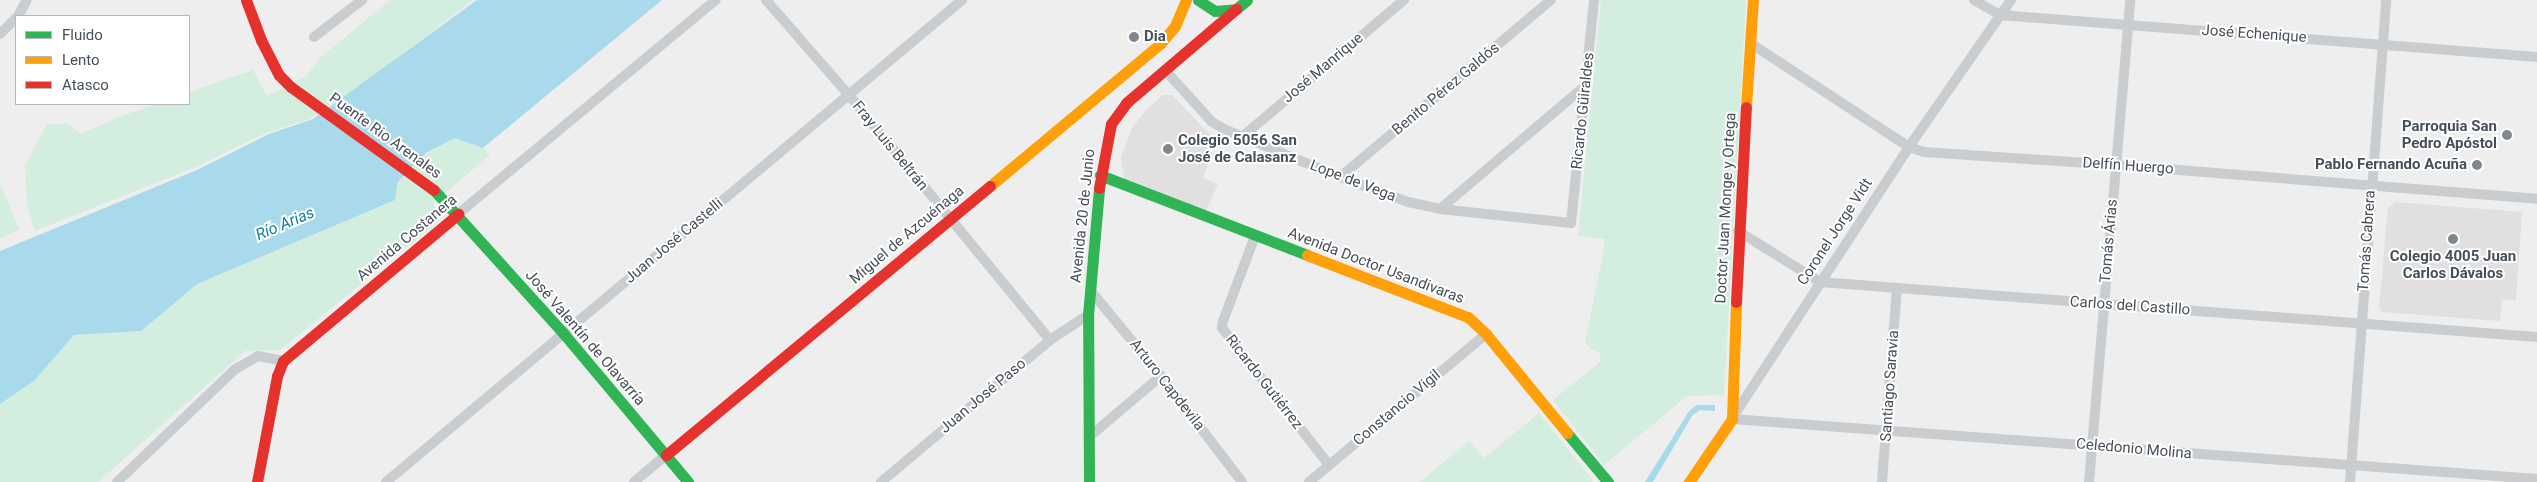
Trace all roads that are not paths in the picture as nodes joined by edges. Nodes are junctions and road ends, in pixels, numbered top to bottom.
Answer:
1 (27, 0) edge
2 (246, 0) edge
3 (362, 0) edge
4 (716, 0) edge
5 (766, 0) edge
6 (962, 0) edge
7 (1186, 0) edge
8 (1198, 0) edge
9 (1247, 0) edge
10 (1404, 0) edge
11 (1551, 0) edge
12 (1594, 0) edge
13 (1753, 0) edge
14 (1974, 0) edge
15 (2011, 0) edge
16 (2130, 0) edge
17 (2386, 0) edge
18 (350, 4) edge
19 (1236, 9) junction
20 (18, 15) edge
21 (2000, 15) junction
22 (15, 19) edge
23 (2128, 25) junction
24 (0, 34) edge
25 (314, 36) dead end
26 (1750, 43) junction
27 (2382, 44) junction
28 (2537, 57) edge
29 (1165, 70) junction
30 (1585, 86) junction
31 (848, 94) junction
32 (1242, 136) junction
33 (1909, 147) junction
34 (2116, 164) junction
35 (1100, 176) junction
36 (1340, 177) junction
37 (2372, 186) junction
38 (2537, 199) edge
39 (1440, 209) junction
40 (458, 214) junction
41 (950, 219) junction
42 (1571, 223) joint
43 (1738, 231) junction
44 (1255, 236) junction
45 (1820, 282) junction
46 (1090, 290) junction
47 (1898, 290) junction
48 (2103, 304) junction
49 (1088, 315) junction
50 (2361, 325) junction
51 (564, 334) junction
52 (1486, 334) junction
53 (2537, 337) edge
54 (1050, 340) junction
55 (282, 361) junction
56 (1161, 376) junction
57 (1732, 418) junction
58 (1887, 429) junction
59 (1089, 437) junction
60 (2092, 445) junction
61 (666, 455) junction
62 (1329, 465) junction
63 (2351, 466) junction
64 (2537, 479) edge
65 (117, 482) edge
66 (257, 482) edge
67 (386, 482) edge
68 (634, 482) edge
69 (688, 482) edge
70 (881, 482) edge
71 (1089, 482) edge
72 (1242, 482) edge
73 (1309, 482) edge
74 (1608, 482) edge
75 (1689, 482) edge
76 (1882, 482) edge
77 (2089, 482) edge
78 (2350, 482) edge

1 - 20 street
2 - 40 street, Puente Rio Arenales
3 - 18 street
4 - 40 street, Avenida Costanera
5 - 31 street, Fray Luis Beltrán
6 - 31 street, Juan José Castelli
7 - 41 street, Miguel de Azcuénaga
8 - 19 street
9 - 19 street, Avenida 20 de Junio
10 - 32 street, José Manrique
11 - 36 street, Benito Pérez Galdós
12 - 30 street, Ricardo Güiraldes
13 - 26 street, Doctor Juan Monge y Ortega
14 - 21 street, José Echenique
15 - 21 street, Coronel Jorge Vidt
16 - 23 street, Tomás Árias
17 - 27 street, Tomás Cabrera
18 - 25 street
19 - 29 street, Avenida 20 de Junio
21 - 23 street, José Echenique
21 - 33 street, Coronel Jorge Vidt
22 - 24 street
23 - 27 street, José Echenique
23 - 34 street, Tomás Árias
26 - 33 street, Delfín Huergo
26 - 43 street, Doctor Juan Monge y Ortega
27 - 28 street, José Echenique
27 - 37 street, Tomás Cabrera
29 - 32 street, Lope de Vega
29 - 35 street, Avenida 20 de Junio
30 - 39 street
30 - 42 street, Ricardo Güiraldes
31 - 41 street, Fray Luis Beltrán
31 - 51 street, Juan José Castelli
32 - 36 street, Lope de Vega
33 - 34 street, Delfín Huergo
33 - 45 street, Coronel Jorge Vidt
34 - 37 street, Delfín Huergo
34 - 48 street, Tomás Árias
35 - 44 street, Avenida Doctor Usandivaras
35 - 46 street, Avenida 20 de Junio
36 - 39 street, Lope de Vega
37 - 38 street, Delfín Huergo
37 - 50 street, Tomás Cabrera
39 - 42 street, Lope de Vega
40 - 51 street, José Valentín de Olavarría
40 - 55 street, Avenida Costanera
41 - 54 street, Fray Luis Beltrán
41 - 61 street, Miguel de Azcuénaga
43 - 45 street, Carlos del Castillo
43 - 57 street, Doctor Juan Monge y Ortega
44 - 52 street, Avenida Doctor Usandivaras
44 - 62 street, Ricardo Gutiérrez
45 - 47 street, Carlos del Castillo
45 - 57 street, Coronel Jorge Vidt
46 - 49 street, Avenida 20 de Junio
46 - 56 street, Arturo Capdevila
47 - 48 street, Carlos del Castillo
47 - 58 street, Santiago Saravia
48 - 50 street, Carlos del Castillo
48 - 60 street, Tomás Árias
49 - 54 street, Juan José Paso
49 - 59 street, Avenida 20 de Junio
50 - 53 street, Carlos del Castillo
50 - 63 street, Tomás Cabrera
51 - 61 street, José Valentín de Olavarría
51 - 67 street, Juan José Castelli
52 - 62 street, Constancio Vigil
52 - 74 street, Avenida Doctor Usandivaras
54 - 70 street, Juan José Paso
55 - 65 street
55 - 66 street
56 - 59 street
56 - 72 street, Arturo Capdevila
57 - 58 street, Celedonio Molina
57 - 75 street, Coronel Jorge Vidt
58 - 60 street, Celedonio Molina
58 - 76 street, Santiago Saravia
59 - 71 street, Avenida 20 de Junio
60 - 63 street, Celedonio Molina
60 - 77 street, Tomás Árias
61 - 68 street, Miguel de Azcuénaga
61 - 69 street, José Valentín de Olavarría
62 - 73 street, Constancio Vigil
63 - 64 street, Celedonio Molina
63 - 78 street, Tomás Cabrera

